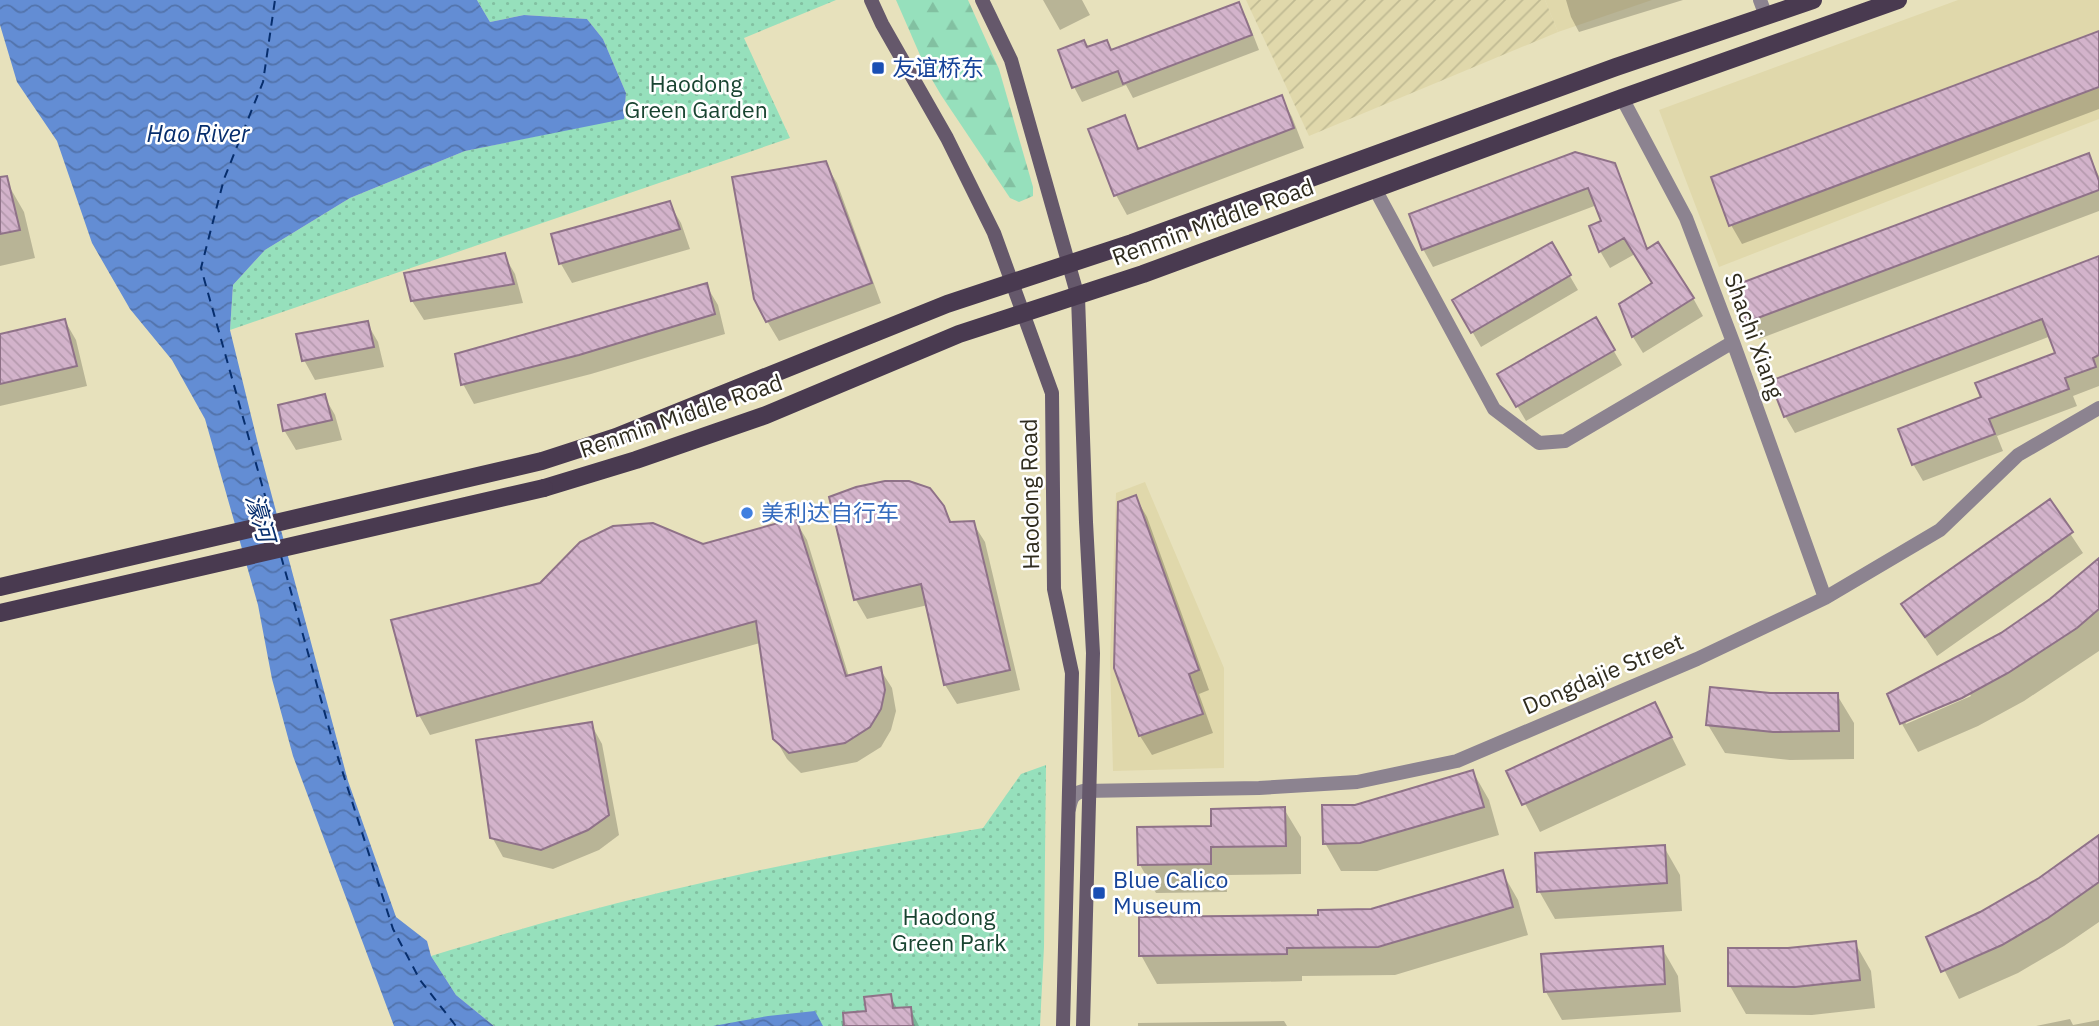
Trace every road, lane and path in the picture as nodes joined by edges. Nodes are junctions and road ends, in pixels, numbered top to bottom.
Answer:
1 (872, 0) edge
2 (982, 0) edge
3 (1813, 0) edge
4 (1898, 0) edge
5 (1763, 8) edge
6 (1622, 98) junction
7 (1375, 189) junction
8 (1070, 264) junction
9 (1013, 281) junction
10 (1078, 297) junction
11 (1025, 315) junction
12 (1733, 342) junction
13 (2099, 408) edge
14 (0, 587) edge
15 (1825, 598) junction
16 (0, 613) edge
17 (1091, 791) junction
18 (1069, 809) junction
19 (1063, 1026) edge
20 (1083, 1026) edge

1 - 9 main road, Haodong Road
2 - 8 main road
3 - 5 main road, Renmin Middle Road
4 - 6 main road, Renmin Middle Road
5 - 8 main road, Renmin Middle Road
6 - 7 main road, Renmin Middle Road
6 - 12 street, Shachi Xiang
7 - 10 main road, Renmin Middle Road
7 - 12 street
8 - 9 main road, Renmin Middle Road
8 - 10 main road
9 - 11 main road, Haodong Road
9 - 14 main road, Renmin Middle Road
10 - 11 main road, Renmin Middle Road
10 - 17 main road
11 - 16 main road, Renmin Middle Road, bridge
11 - 18 main road, Haodong Road
12 - 15 street, Shachi Xiang
13 - 15 street, Dongdajie Street
15 - 17 street, Dongdajie Street
17 - 18 street
17 - 20 main road
18 - 19 main road, Haodong Road

